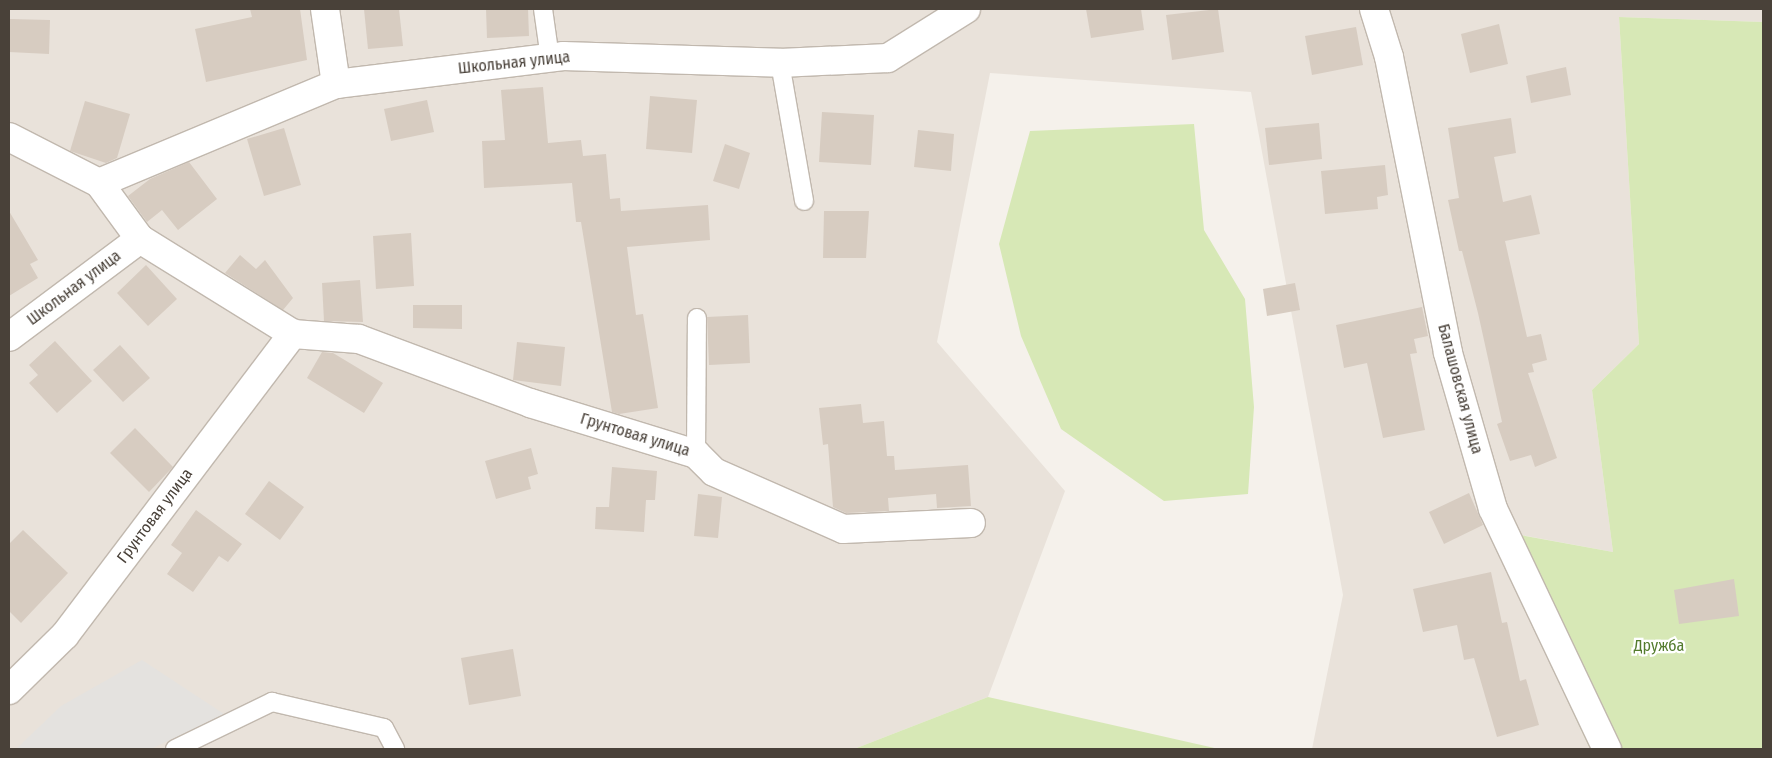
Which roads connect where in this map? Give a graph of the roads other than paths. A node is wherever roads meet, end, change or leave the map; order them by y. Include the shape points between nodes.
1 (325, 9) edge
2 (543, 9) edge
3 (966, 9) edge
4 (1374, 9) edge
5 (550, 58) junction
6 (780, 64) junction
7 (336, 84) junction
8 (9, 137) edge
9 (98, 183) junction
10 (804, 201) dead end
11 (140, 239) junction
12 (697, 318) dead end
13 (293, 334) junction
14 (9, 337) edge
15 (696, 454) junction
16 (971, 523) dead end
17 (9, 690) edge
18 (175, 749) edge
19 (395, 749) edge
20 (1607, 749) edge

1 - 7 street
2 - 5 lane
3 - 6 street, Школьная улица via 888,58
4 - 20 street, Балашовская улица via 1389,57 1448,353 1493,509
5 - 6 street, Школьная улица
5 - 7 street, Школьная улица
6 - 10 lane
7 - 9 street, Школьная улица
8 - 9 street, Грунтовая улица
9 - 11 street, Грунтовая улица
11 - 13 street, Грунтовая улица
11 - 14 street, Школьная улица
12 - 15 lane
13 - 15 street, Грунтовая улица via 359,339 530,403
13 - 17 street, Грунтовая улица via 65,636
15 - 16 street, Грунтовая улица via 714,472 843,529
18 - 19 lane via 272,702 384,728

